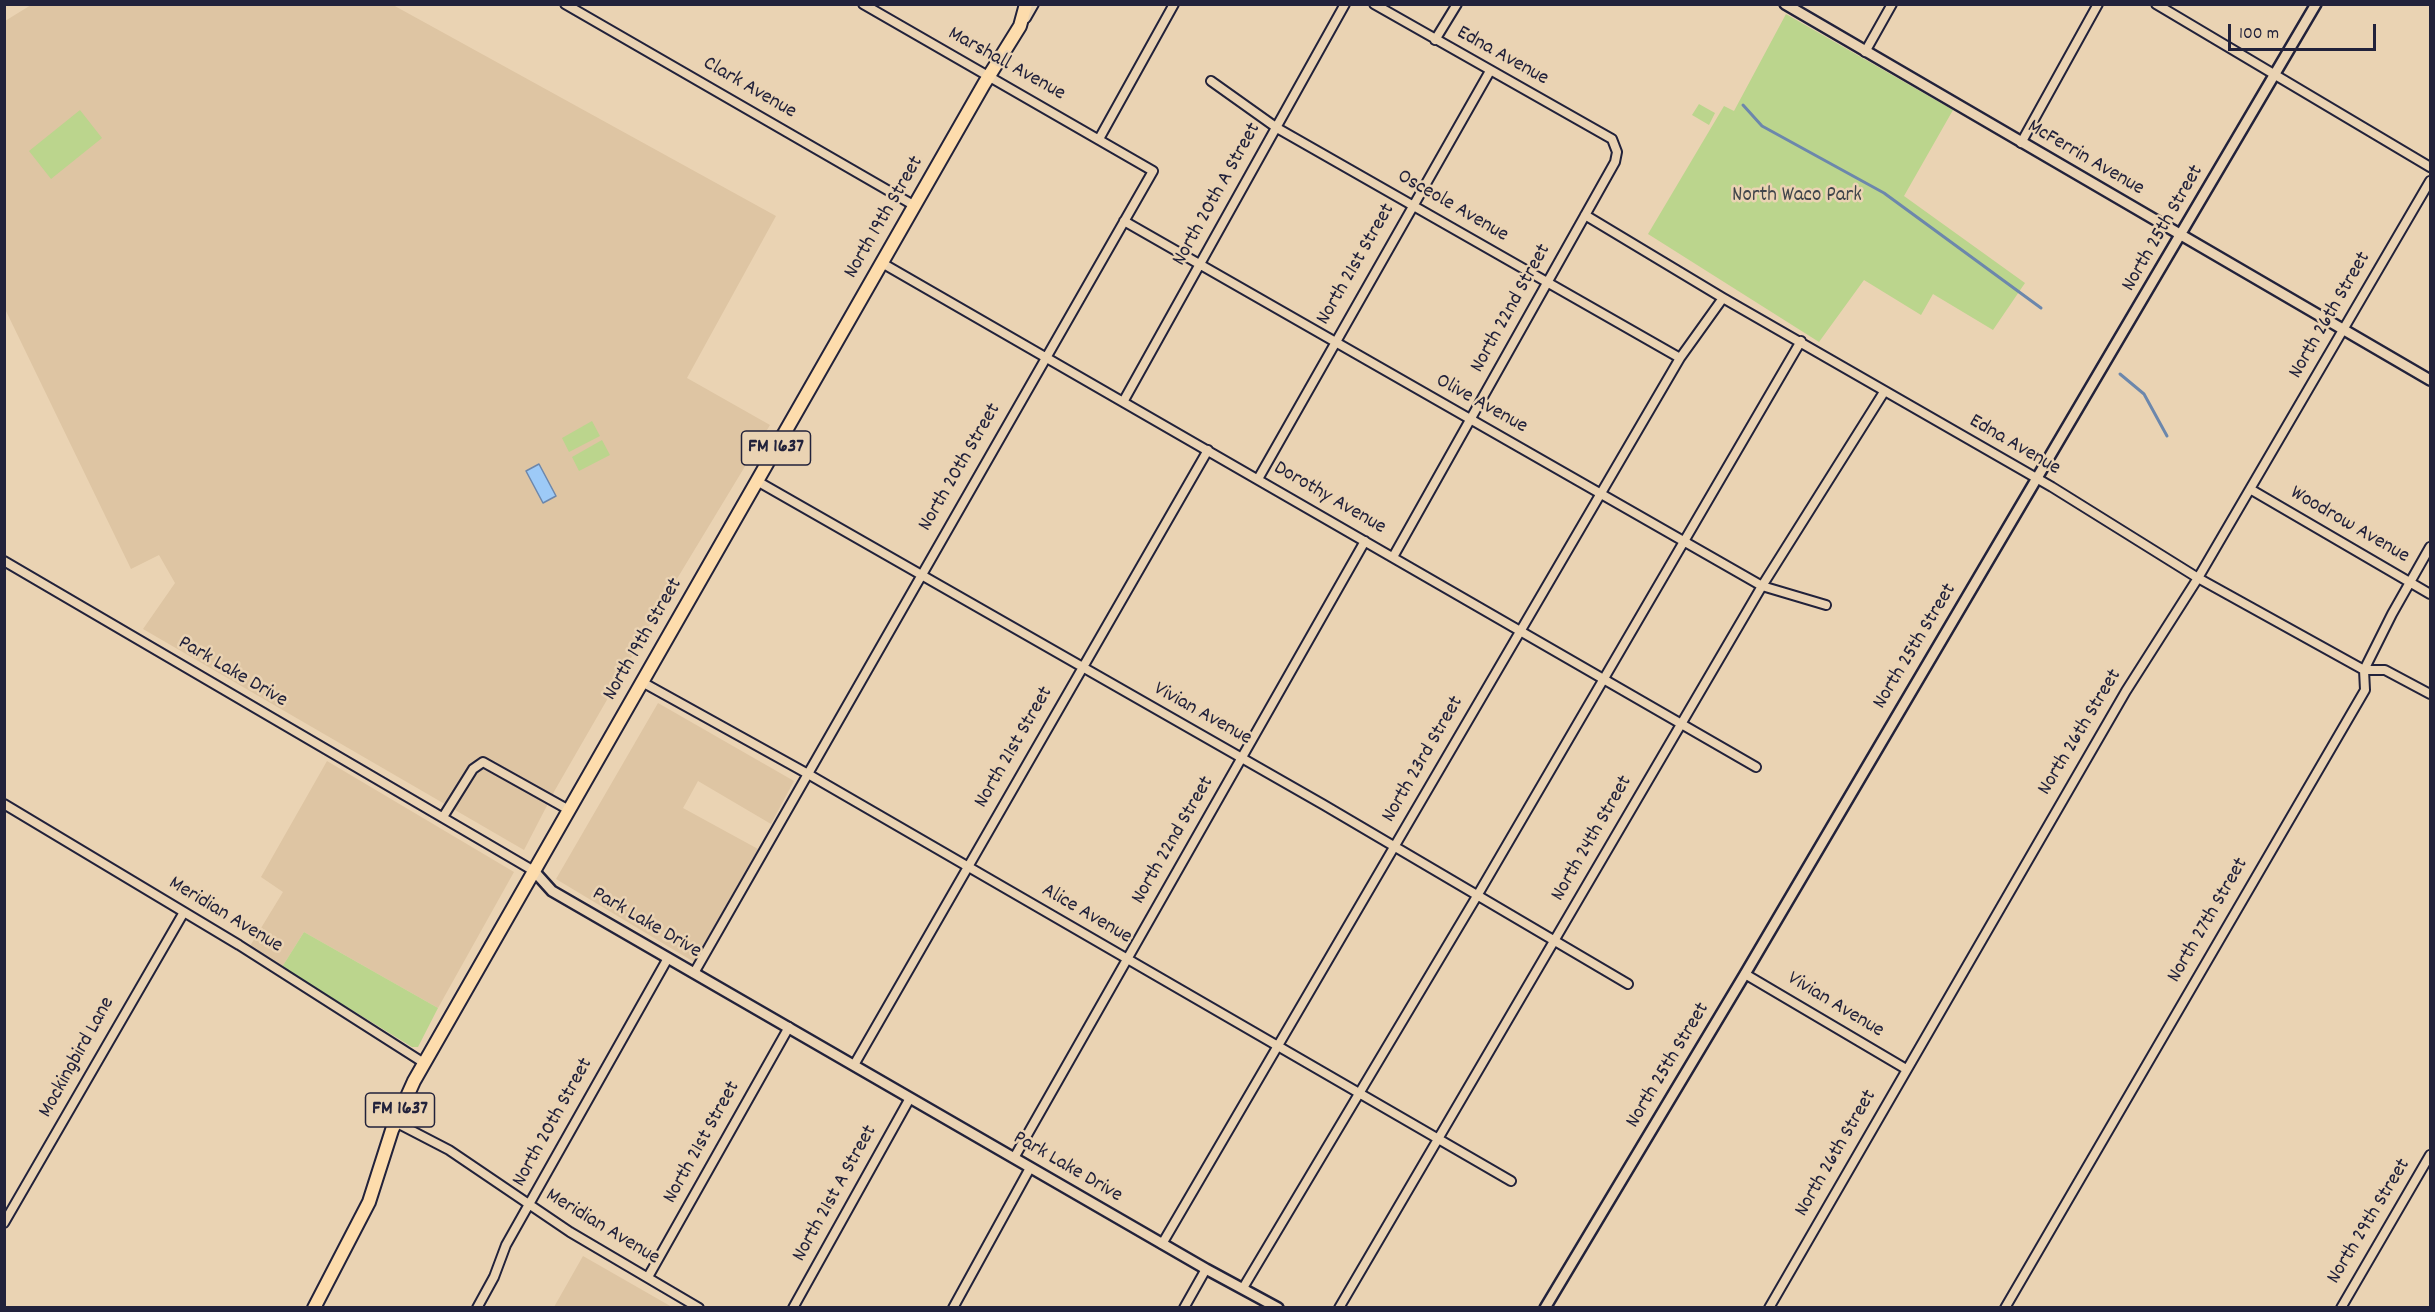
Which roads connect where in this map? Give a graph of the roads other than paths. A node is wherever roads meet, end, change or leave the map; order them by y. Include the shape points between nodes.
1 (565, 4) edge
2 (587, 4) edge
3 (864, 4) edge
4 (1026, 4) edge
5 (1034, 4) edge
6 (1174, 4) edge
7 (1344, 4) edge
8 (1374, 4) edge
9 (1457, 4) edge
10 (1785, 4) edge
11 (1892, 4) edge
12 (2098, 4) edge
13 (2156, 4) edge
14 (2316, 4) edge
15 (582, 14) junction
16 (1020, 26) junction
17 (1435, 40) junction
18 (1865, 52) junction
19 (1490, 71) junction
20 (2275, 74) junction
21 (989, 76) junction
22 (1210, 81) dead end
23 (1276, 128) junction
24 (1099, 139) junction
25 (1612, 139) joint
26 (2021, 143) junction
27 (2430, 167) edge
28 (2430, 181) edge
29 (1412, 205) junction
30 (915, 206) junction
31 (1586, 215) junction
32 (1124, 221) junction
33 (2182, 234) junction
34 (882, 264) junction
35 (1199, 266) junction
36 (1548, 282) junction
37 (1723, 298) junction
38 (2344, 330) junction
39 (1801, 341) junction
40 (1334, 343) junction
41 (1045, 358) junction
42 (1680, 358) junction
43 (2430, 380) edge
44 (1884, 392) junction
45 (1123, 402) junction
46 (1471, 420) junction
47 (1208, 450) junction
48 (1258, 479) junction
49 (2037, 479) junction
50 (757, 481) junction
51 (2250, 489) junction
52 (1601, 494) junction
53 (1365, 541) junction
54 (1684, 541) junction
55 (2430, 547) edge
56 (1393, 557) junction
57 (4, 561) edge
58 (921, 574) junction
59 (2199, 578) junction
60 (2411, 584) junction
61 (1762, 586) junction
62 (2430, 594) edge
63 (1826, 605) dead end
64 (1521, 630) junction
65 (1082, 668) junction
66 (2364, 670) junction
67 (1604, 680) junction
68 (642, 682) junction
69 (2430, 694) edge
70 (1681, 724) junction
71 (1242, 758) junction
72 (1756, 767) dead end
73 (808, 774) junction
74 (4, 804) edge
75 (569, 810) junction
76 (443, 818) junction
77 (1394, 846) junction
78 (967, 867) junction
79 (534, 871) junction
80 (1477, 896) junction
81 (184, 912) junction
82 (1554, 941) junction
83 (668, 958) junction
84 (1127, 959) junction
85 (694, 973) junction
86 (1745, 974) junction
87 (1628, 984) dead end
88 (789, 1027) junction
89 (1277, 1046) junction
90 (424, 1063) junction
91 (854, 1065) junction
92 (1906, 1069) junction
93 (1360, 1094) junction
94 (910, 1098) junction
95 (395, 1122) junction
96 (1438, 1139) junction
97 (2430, 1155) edge
98 (1014, 1158) junction
99 (1030, 1168) junction
100 (1511, 1181) dead end
101 (529, 1205) junction
102 (4, 1223) edge
103 (1162, 1244) junction
104 (1206, 1269) junction
105 (648, 1277) junction
106 (1243, 1288) junction
107 (314, 1308) edge
108 (477, 1308) edge
109 (699, 1308) edge
110 (793, 1308) edge
111 (953, 1308) edge
112 (1184, 1308) edge
113 (1278, 1308) edge
114 (1340, 1308) edge
115 (1545, 1308) edge
116 (1769, 1308) edge
117 (2005, 1308) edge
118 (2341, 1308) edge

1 - 15 street, Clark Avenue
2 - 15 street
3 - 21 street, Marshall Avenue
4 - 16 main road, FM 1637
5 - 16 street, North 19th Street
6 - 24 street
7 - 23 street, North 20th A Street
8 - 17 street, Edna Avenue
9 - 17 street
10 - 18 street, McFerrin Avenue
11 - 18 street
12 - 26 street
13 - 20 street
14 - 20 street, North 25th Street
15 - 30 street, Clark Avenue
16 - 21 main road, North 19th Street / FM 1637
17 - 19 street, Edna Avenue
18 - 26 street, McFerrin Avenue
19 - 25 street, Edna Avenue
19 - 29 street, North 21st Street
20 - 27 street
20 - 33 street, North 25th Street
21 - 24 street, Marshall Avenue
21 - 30 main road, North 19th Street / FM 1637
22 - 23 street, Osceole Avenue
23 - 29 street, Osceole Avenue
23 - 35 street, North 20th A Street
24 - 32 street, North 20th Street via 1152,171
25 - 31 street, North 22nd Street via 1617,152 1615,162
26 - 33 street, McFerrin Avenue
28 - 38 street, North 26th Street
29 - 36 street, Osceole Avenue
29 - 40 street, North 21st Street
30 - 34 main road, North 19th Street / FM 1637
31 - 36 street, North 22nd Street
31 - 37 street, Edna Avenue
32 - 35 street, Olive Avenue
32 - 41 street, North 20th Street
33 - 38 street, McFerrin Avenue
33 - 49 street, North 25th Street
34 - 41 street, Dorothy Avenue
34 - 50 main road, North 19th Street / FM 1637
35 - 40 street, Olive Avenue
35 - 45 street, North 20th A Street
36 - 42 street, Osceole Avenue
36 - 46 street, North 22nd Street
37 - 39 street, Edna Avenue
37 - 42 street, North 23rd Street
38 - 43 street, McFerrin Avenue
38 - 51 street, North 26th Street
39 - 44 street, Edna Avenue
39 - 54 street
40 - 46 street, Olive Avenue
40 - 48 street, North 21st Street
41 - 45 street, Dorothy Avenue
41 - 58 street, North 20th Street
42 - 52 street, North 23rd Street
44 - 49 street, Edna Avenue
44 - 61 street, North 24th Street
45 - 47 street, Dorothy Avenue
46 - 52 street, Olive Avenue
46 - 56 street, North 22nd Street
47 - 48 street, Dorothy Avenue
47 - 65 street, North 21st Street
48 - 53 street, Dorothy Avenue
49 - 59 street, Edna Avenue
49 - 86 street, North 25th Street
50 - 58 street, Vivian Avenue
50 - 68 main road, North 19th Street / FM 1637
51 - 59 street, North 26th Street
51 - 60 street, Woodrow Avenue
52 - 54 street, Olive Avenue
52 - 64 street, North 23rd Street
53 - 56 street, Dorothy Avenue
53 - 71 street, North 22nd Street
54 - 61 street, Olive Avenue
54 - 67 street
55 - 60 street, North 27th Street
56 - 64 street, Dorothy Avenue
57 - 76 street, Park Lake Drive
58 - 65 street, Vivian Avenue
58 - 73 street, North 20th Street
59 - 66 street, Edna Avenue
59 - 92 street, North 26th Street via 2126,691
60 - 62 street, Woodrow Avenue
60 - 66 street, North 27th Street
61 - 63 street, Olive Avenue
61 - 70 street, North 24th Street
64 - 67 street, Dorothy Avenue
64 - 77 street, North 23rd Street
65 - 71 street, Vivian Avenue
65 - 78 street, North 21st Street
66 - 69 street, Edna Avenue via 2385,670
66 - 117 street, North 27th Street via 2365,690
67 - 70 street, Dorothy Avenue
67 - 80 street
68 - 73 street, Alice Avenue
68 - 75 main road, North 19th Street / FM 1637
70 - 72 street, Dorothy Avenue
70 - 82 street, North 24th Street
71 - 77 street, Vivian Avenue
71 - 84 street, North 22nd Street
73 - 78 street, Alice Avenue
73 - 85 street, North 20th Street
74 - 81 street, Meridian Avenue
75 - 76 street via 483,762 472,769
75 - 79 main road, North 19th Street / FM 1637
76 - 79 street, Park Lake Drive
77 - 80 street, Vivian Avenue
77 - 89 street, North 23rd Street
78 - 84 street, Alice Avenue
78 - 91 street, North 21st Street
79 - 83 street, Park Lake Drive via 552,891
79 - 90 main road, North 19th Street / FM 1637
80 - 82 street, Vivian Avenue
80 - 93 street
81 - 90 street, Meridian Avenue
81 - 102 street, Mockingbird Lane
82 - 87 street, Vivian Avenue
82 - 96 street, North 24th Street
83 - 85 street, Park Lake Drive
83 - 101 street, North 20th Street
84 - 89 street, Alice Avenue
84 - 98 street, North 22nd Street
85 - 88 street, Park Lake Drive
86 - 92 street, Vivian Avenue
86 - 115 street, North 25th Street
88 - 91 street, Park Lake Drive
88 - 105 street, North 21st Street
89 - 93 street, Alice Avenue
89 - 103 street, North 23rd Street
90 - 95 main road, North 19th Street / FM 1637
91 - 94 street, Park Lake Drive
92 - 116 street, North 26th Street
93 - 96 street, Alice Avenue
93 - 106 street
94 - 98 street, Park Lake Drive
94 - 110 street, North 21st A Street
95 - 101 street, Meridian Avenue via 466,1161
95 - 107 main road, North 19th Street / FM 1637 via 371,1197
96 - 100 street, Alice Avenue
96 - 114 street, North 24th Street
97 - 118 street, North 29th Street
98 - 99 street, Park Lake Drive
99 - 103 street, Park Lake Drive
99 - 111 street
101 - 105 street, Meridian Avenue
101 - 108 street, North 20th Street
103 - 104 street, Park Lake Drive
104 - 106 street, Park Lake Drive
104 - 112 street
105 - 109 street, Meridian Avenue
106 - 113 street, Park Lake Drive

